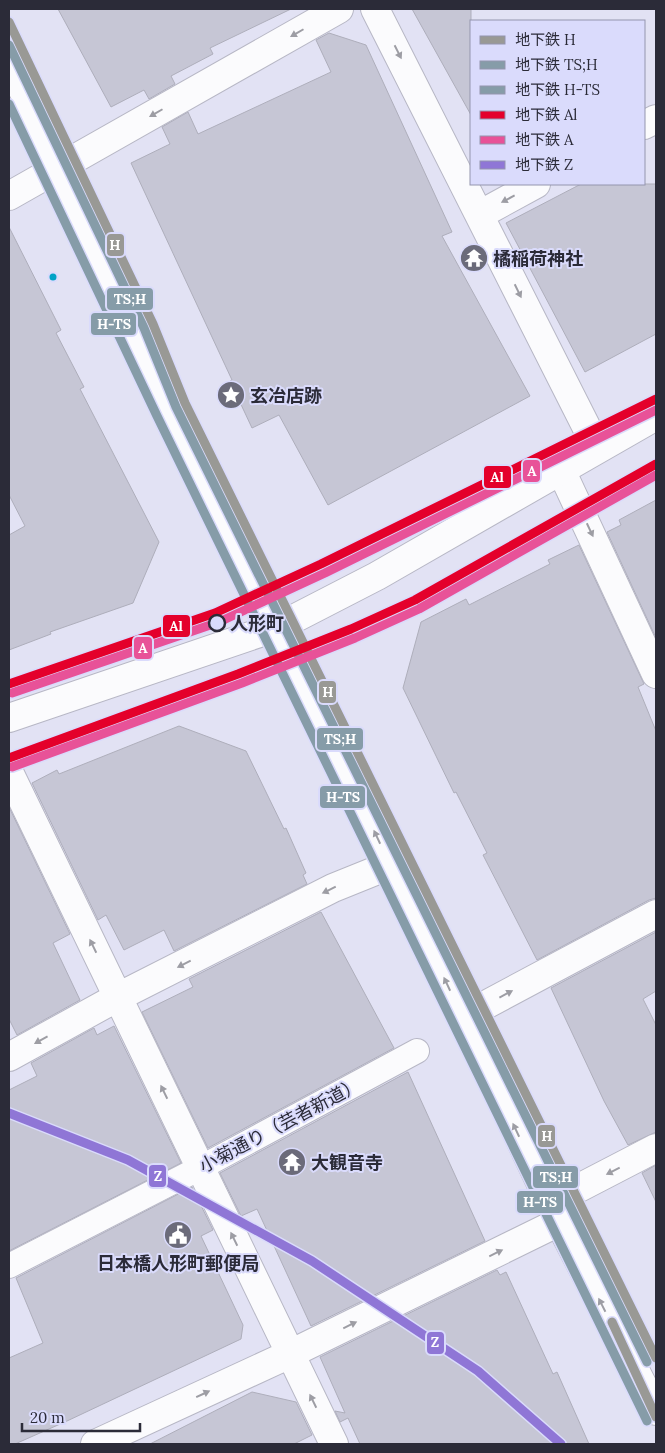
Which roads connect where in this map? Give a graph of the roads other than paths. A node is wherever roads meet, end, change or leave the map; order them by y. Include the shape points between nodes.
1 (339, 9) edge
2 (376, 9) edge
3 (9, 60) edge
4 (58, 167) junction
5 (534, 185) edge
6 (9, 196) edge
7 (481, 214) junction
8 (656, 416) edge
9 (597, 448) junction
10 (561, 470) junction
11 (280, 626) junction
12 (656, 674) edge
13 (9, 718) edge
14 (9, 772) edge
15 (390, 865) junction
16 (656, 914) edge
17 (118, 997) junction
18 (463, 1018) junction
19 (417, 1051) dead end
20 (9, 1057) edge
21 (656, 1148) edge
22 (200, 1168) junction
23 (555, 1212) junction
24 (9, 1266) edge
25 (290, 1354) junction
26 (656, 1411) edge
27 (95, 1444) edge
28 (334, 1444) edge

1 -> 4 street
2 -> 7 street
3 - 4 street
4 - 6 street
4 - 11 street
5 -> 7 street
7 -> 9 street
8 - 9 street
9 - 10 street
10 - 11 street via 377,576
10 -> 12 street
11 - 13 street
15 -> 11 street
17 -> 14 street
15 -> 17 street via 333,888
18 -> 15 street
18 -> 16 street
17 -> 20 street
22 -> 17 street
23 -> 18 street
19 - 22 street, 小菊通り（芸者新道）
21 -> 23 street
22 - 24 street, 小菊通り（芸者新道）
25 -> 22 street
25 -> 23 street
26 -> 23 street
27 -> 25 street
28 -> 25 street

